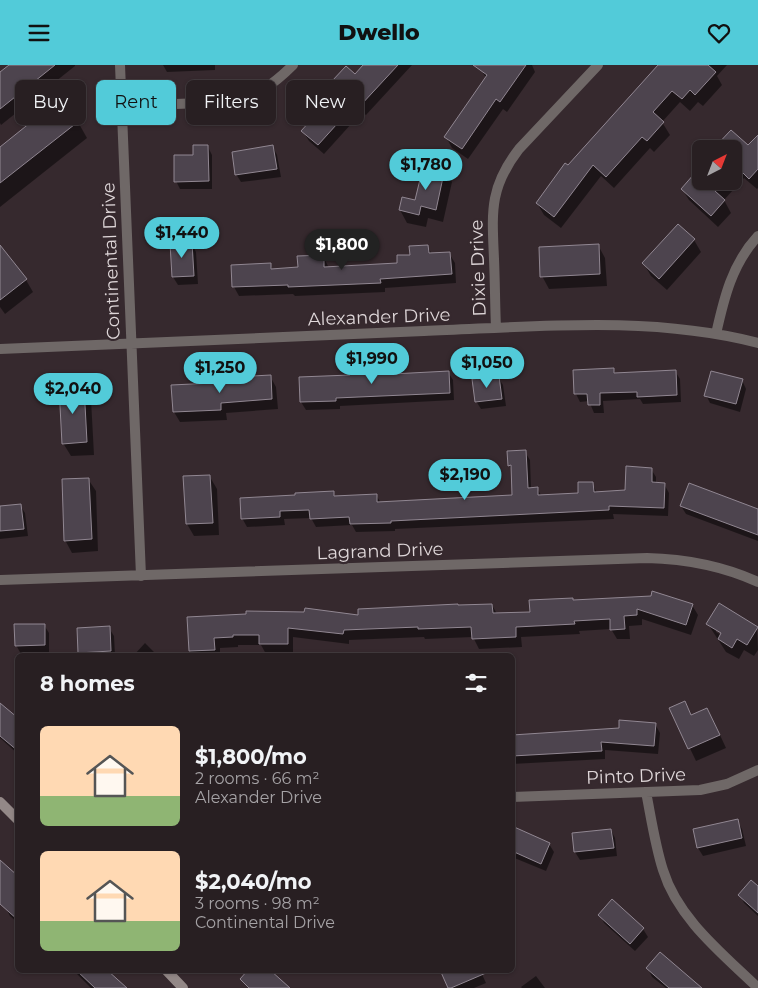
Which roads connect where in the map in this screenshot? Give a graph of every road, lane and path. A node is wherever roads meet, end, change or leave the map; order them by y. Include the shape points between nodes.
1 (120, 65) edge
2 (293, 65) edge
3 (595, 66) edge
4 (121, 80) edge
5 (176, 104) edge
6 (123, 125) edge
7 (758, 236) edge
8 (496, 328) junction
9 (716, 334) junction
10 (130, 343) junction
11 (758, 343) edge
12 (0, 349) edge
13 (141, 576) junction
14 (0, 580) edge
15 (758, 582) edge
16 (758, 770) edge
17 (646, 792) junction
18 (515, 797) edge
19 (0, 802) edge
20 (15, 817) edge
21 (169, 973) edge
22 (183, 988) edge
23 (758, 988) edge

1 - 4 street, Continental Drive
2 - 5 street via 272,85 242,99
3 - 8 street, Dixie Drive via 519,149 500,180 492,213
6 - 10 street, Continental Drive
7 - 9 street via 731,277
8 - 9 street, Alexander Drive via 641,325
8 - 10 street, Alexander Drive
9 - 11 street, Alexander Drive
10 - 12 street, Alexander Drive
10 - 13 street, Continental Drive
13 - 14 street, Lagrand Drive
13 - 15 street, Lagrand Drive via 647,558 710,565
16 - 17 street, Pinto Drive via 740,779 700,790
17 - 18 street, Pinto Drive
17 - 23 street via 663,870 680,905 704,936
19 - 20 street
21 - 22 street

